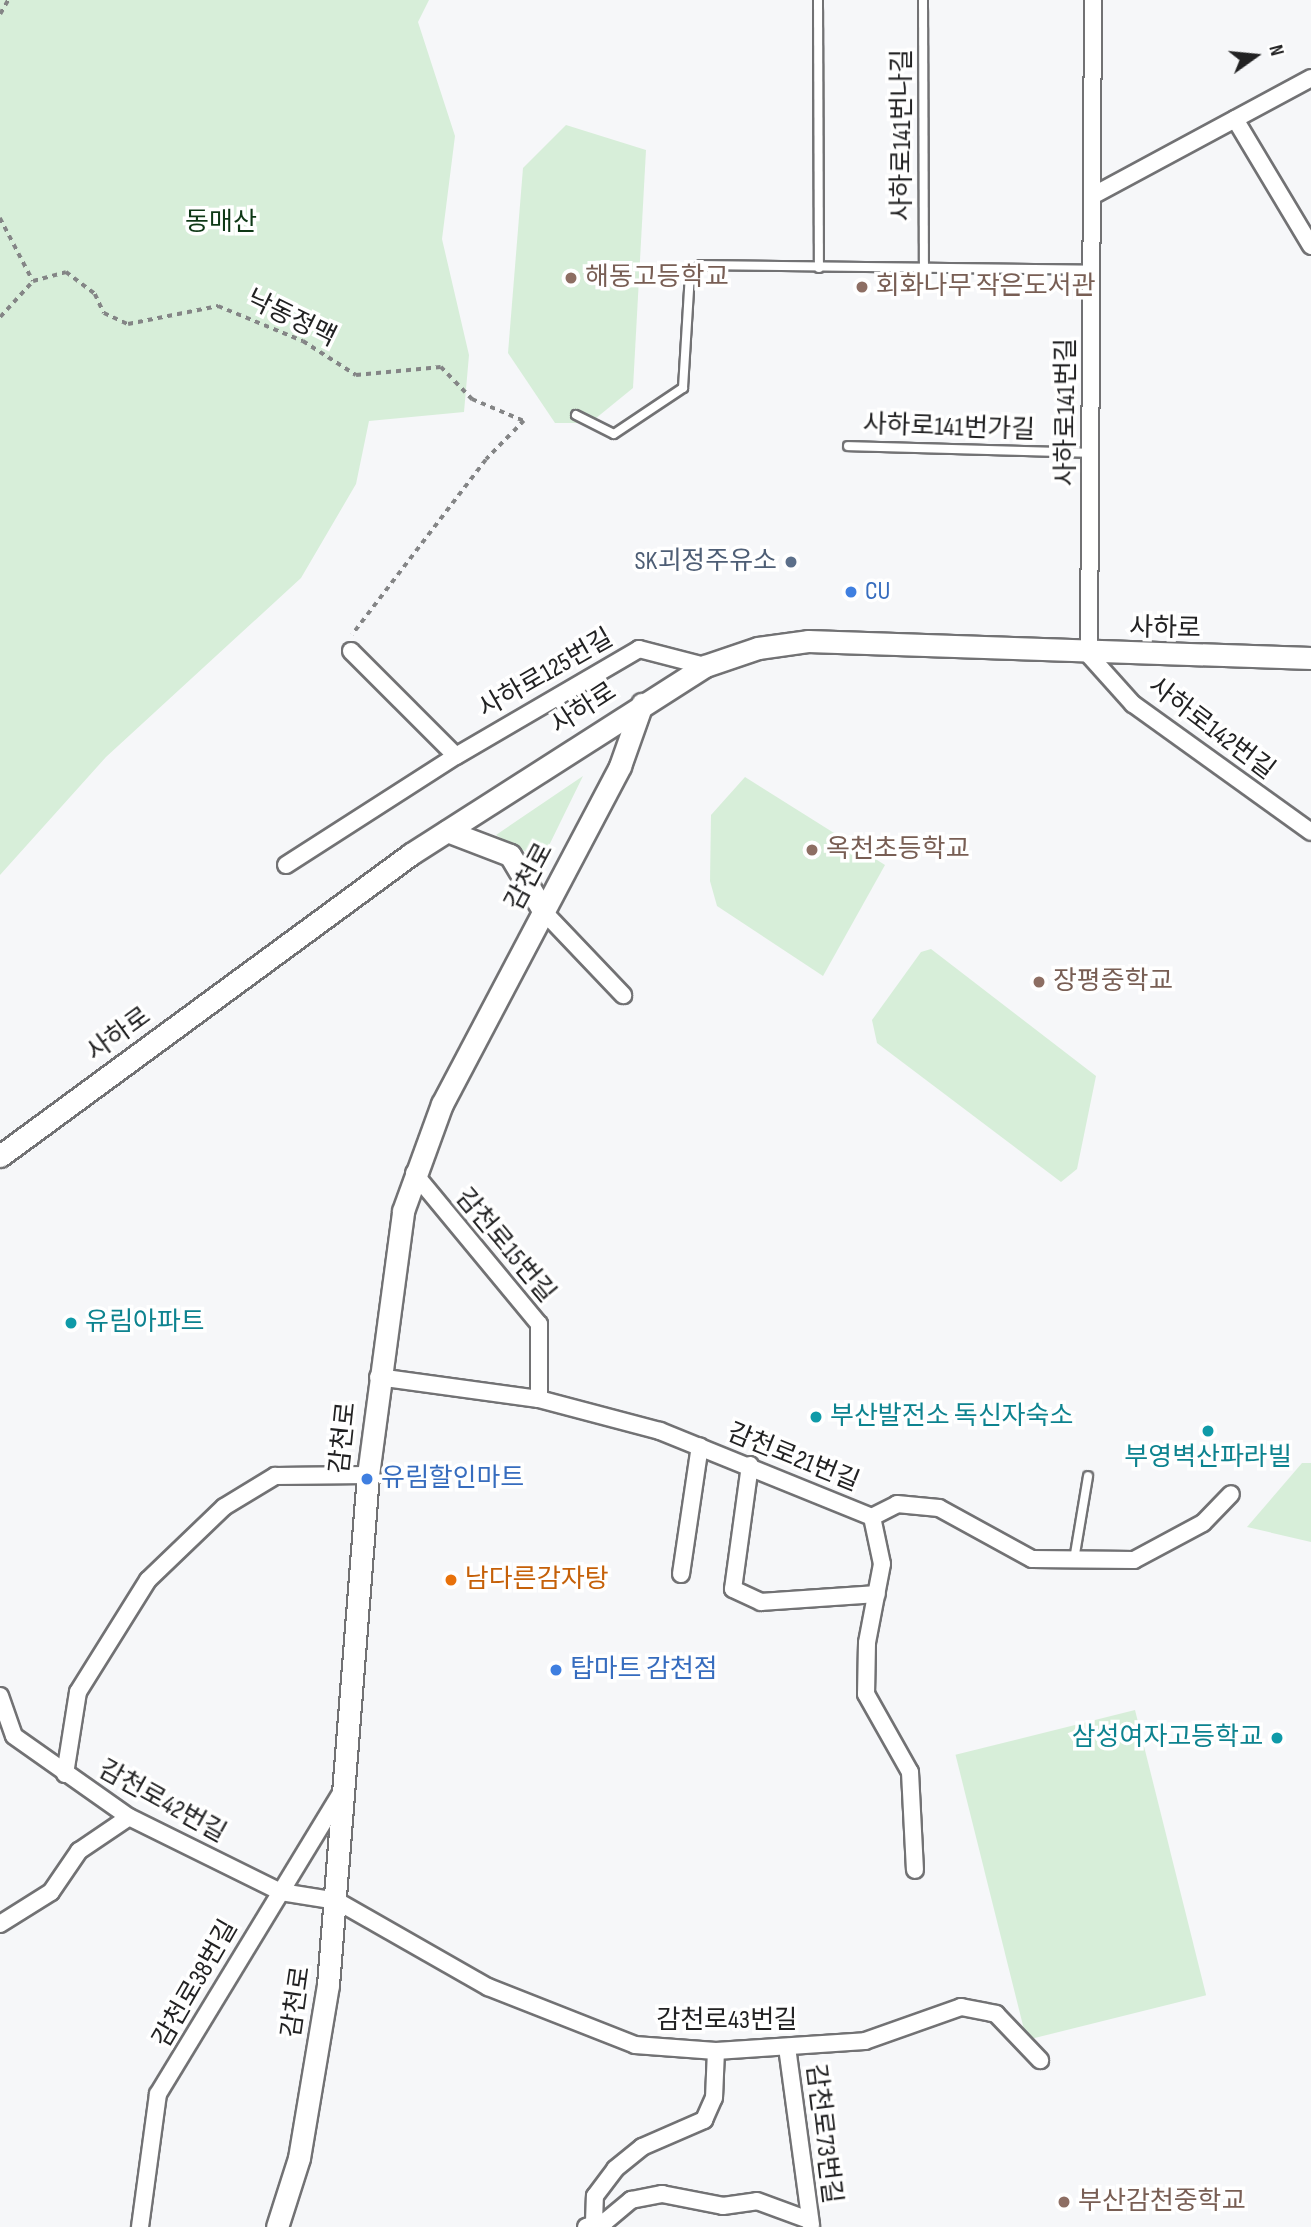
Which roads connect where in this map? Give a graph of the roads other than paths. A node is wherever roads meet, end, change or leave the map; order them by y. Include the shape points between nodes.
1 (818, 0) edge
2 (923, 0) edge
3 (1093, 0) edge
4 (1311, 78) edge
5 (1235, 119) junction
6 (1094, 195) junction
7 (1311, 246) edge
8 (819, 268) junction
9 (924, 269) junction
10 (1093, 270) junction
11 (576, 415) dead end
12 (848, 446) dead end
13 (1092, 453) junction
14 (351, 651) road end
15 (1089, 655) junction
16 (1311, 658) edge
17 (705, 666) junction
18 (642, 704) junction
19 (456, 756) junction
20 (447, 831) junction
21 (1311, 832) edge
22 (286, 866) dead end
23 (544, 912) junction
24 (624, 995) dead end
25 (0, 1156) edge
26 (414, 1174) junction
27 (378, 1377) junction
28 (539, 1399) junction
29 (700, 1446) junction
30 (750, 1465) junction
31 (368, 1475) junction
32 (1088, 1476) dead end
33 (1231, 1494) dead end
34 (872, 1517) junction
35 (1074, 1560) junction
36 (681, 1574) dead end
37 (877, 1594) junction
38 (0, 1696) edge
39 (65, 1774) junction
40 (346, 1785) junction
41 (129, 1817) junction
42 (915, 1870) dead end
43 (281, 1892) junction
44 (337, 1901) junction
45 (0, 1924) edge
46 (788, 2047) junction
47 (716, 2051) junction
48 (1040, 2060) dead end
49 (810, 2223) edge
50 (590, 2224) edge
51 (140, 2227) edge
52 (277, 2227) edge

1 - 8 lane
2 - 9 lane, 사하로141번나길
3 - 6 street, 사하로141번길
4 - 5 street
5 - 6 street
5 - 7 street
6 - 10 street, 사하로141번길
8 - 9 lane
8 - 11 lane via 701,265 690,274 683,388 614,434
9 - 10 lane
10 - 13 street, 사하로141번길
12 - 13 lane, 사하로141번가길
13 - 15 street, 사하로141번길
14 - 19 street
15 - 16 main road, 사하로
15 - 17 main road, 사하로 via 808,641 758,648
15 - 21 street, 사하로142번길 via 1133,704
17 - 18 main road, 사하로
17 - 19 street, 사하로125번길 via 639,649
18 - 20 main road, 사하로
18 - 23 main road, 감천로 via 620,766
19 - 22 street, 사하로125번길
20 - 23 main road via 510,855
20 - 25 main road, 사하로
23 - 24 street
23 - 26 main road, 감천로 via 485,1014
26 - 27 main road, 감천로 via 395,1246
26 - 28 street, 감천로15번길 via 539,1324
27 - 28 street, 감천로21번길
27 - 31 main road, 감천로
28 - 29 street, 감천로21번길
29 - 30 street, 감천로21번길
29 - 36 street
30 - 34 street, 감천로21번길
30 - 37 street via 733,1590 761,1602
31 - 39 street via 275,1476 224,1507 148,1580 78,1692
31 - 40 main road, 감천로
32 - 35 lane
33 - 35 street via 1194,1528 1134,1560
34 - 35 street via 897,1504 939,1508 1032,1559
34 - 37 street, 감천로21번길 via 882,1564
37 - 42 street, 감천로21번길 via 866,1694 910,1772
38 - 39 street, 감천로42번길 via 14,1736
39 - 41 street, 감천로42번길
40 - 43 street, 감천로38번길
40 - 44 main road, 감천로
41 - 43 street, 감천로42번길
41 - 45 street via 79,1852 51,1892
43 - 44 street, 감천로42번길
43 - 51 street, 감천로38번길 via 158,2095
44 - 47 street, 감천로43번길 via 488,1987 598,2031 635,2045
44 - 52 main road, 감천로 via 314,2079
46 - 47 street, 감천로43번길
46 - 48 street, 감천로43번길 via 895,2034 961,2007 996,2014
46 - 49 street, 감천로73번길
47 - 50 street via 714,2098 704,2120 642,2147 615,2169 595,2196
49 - 50 street via 757,2200 723,2206 662,2194 631,2200 606,2221

